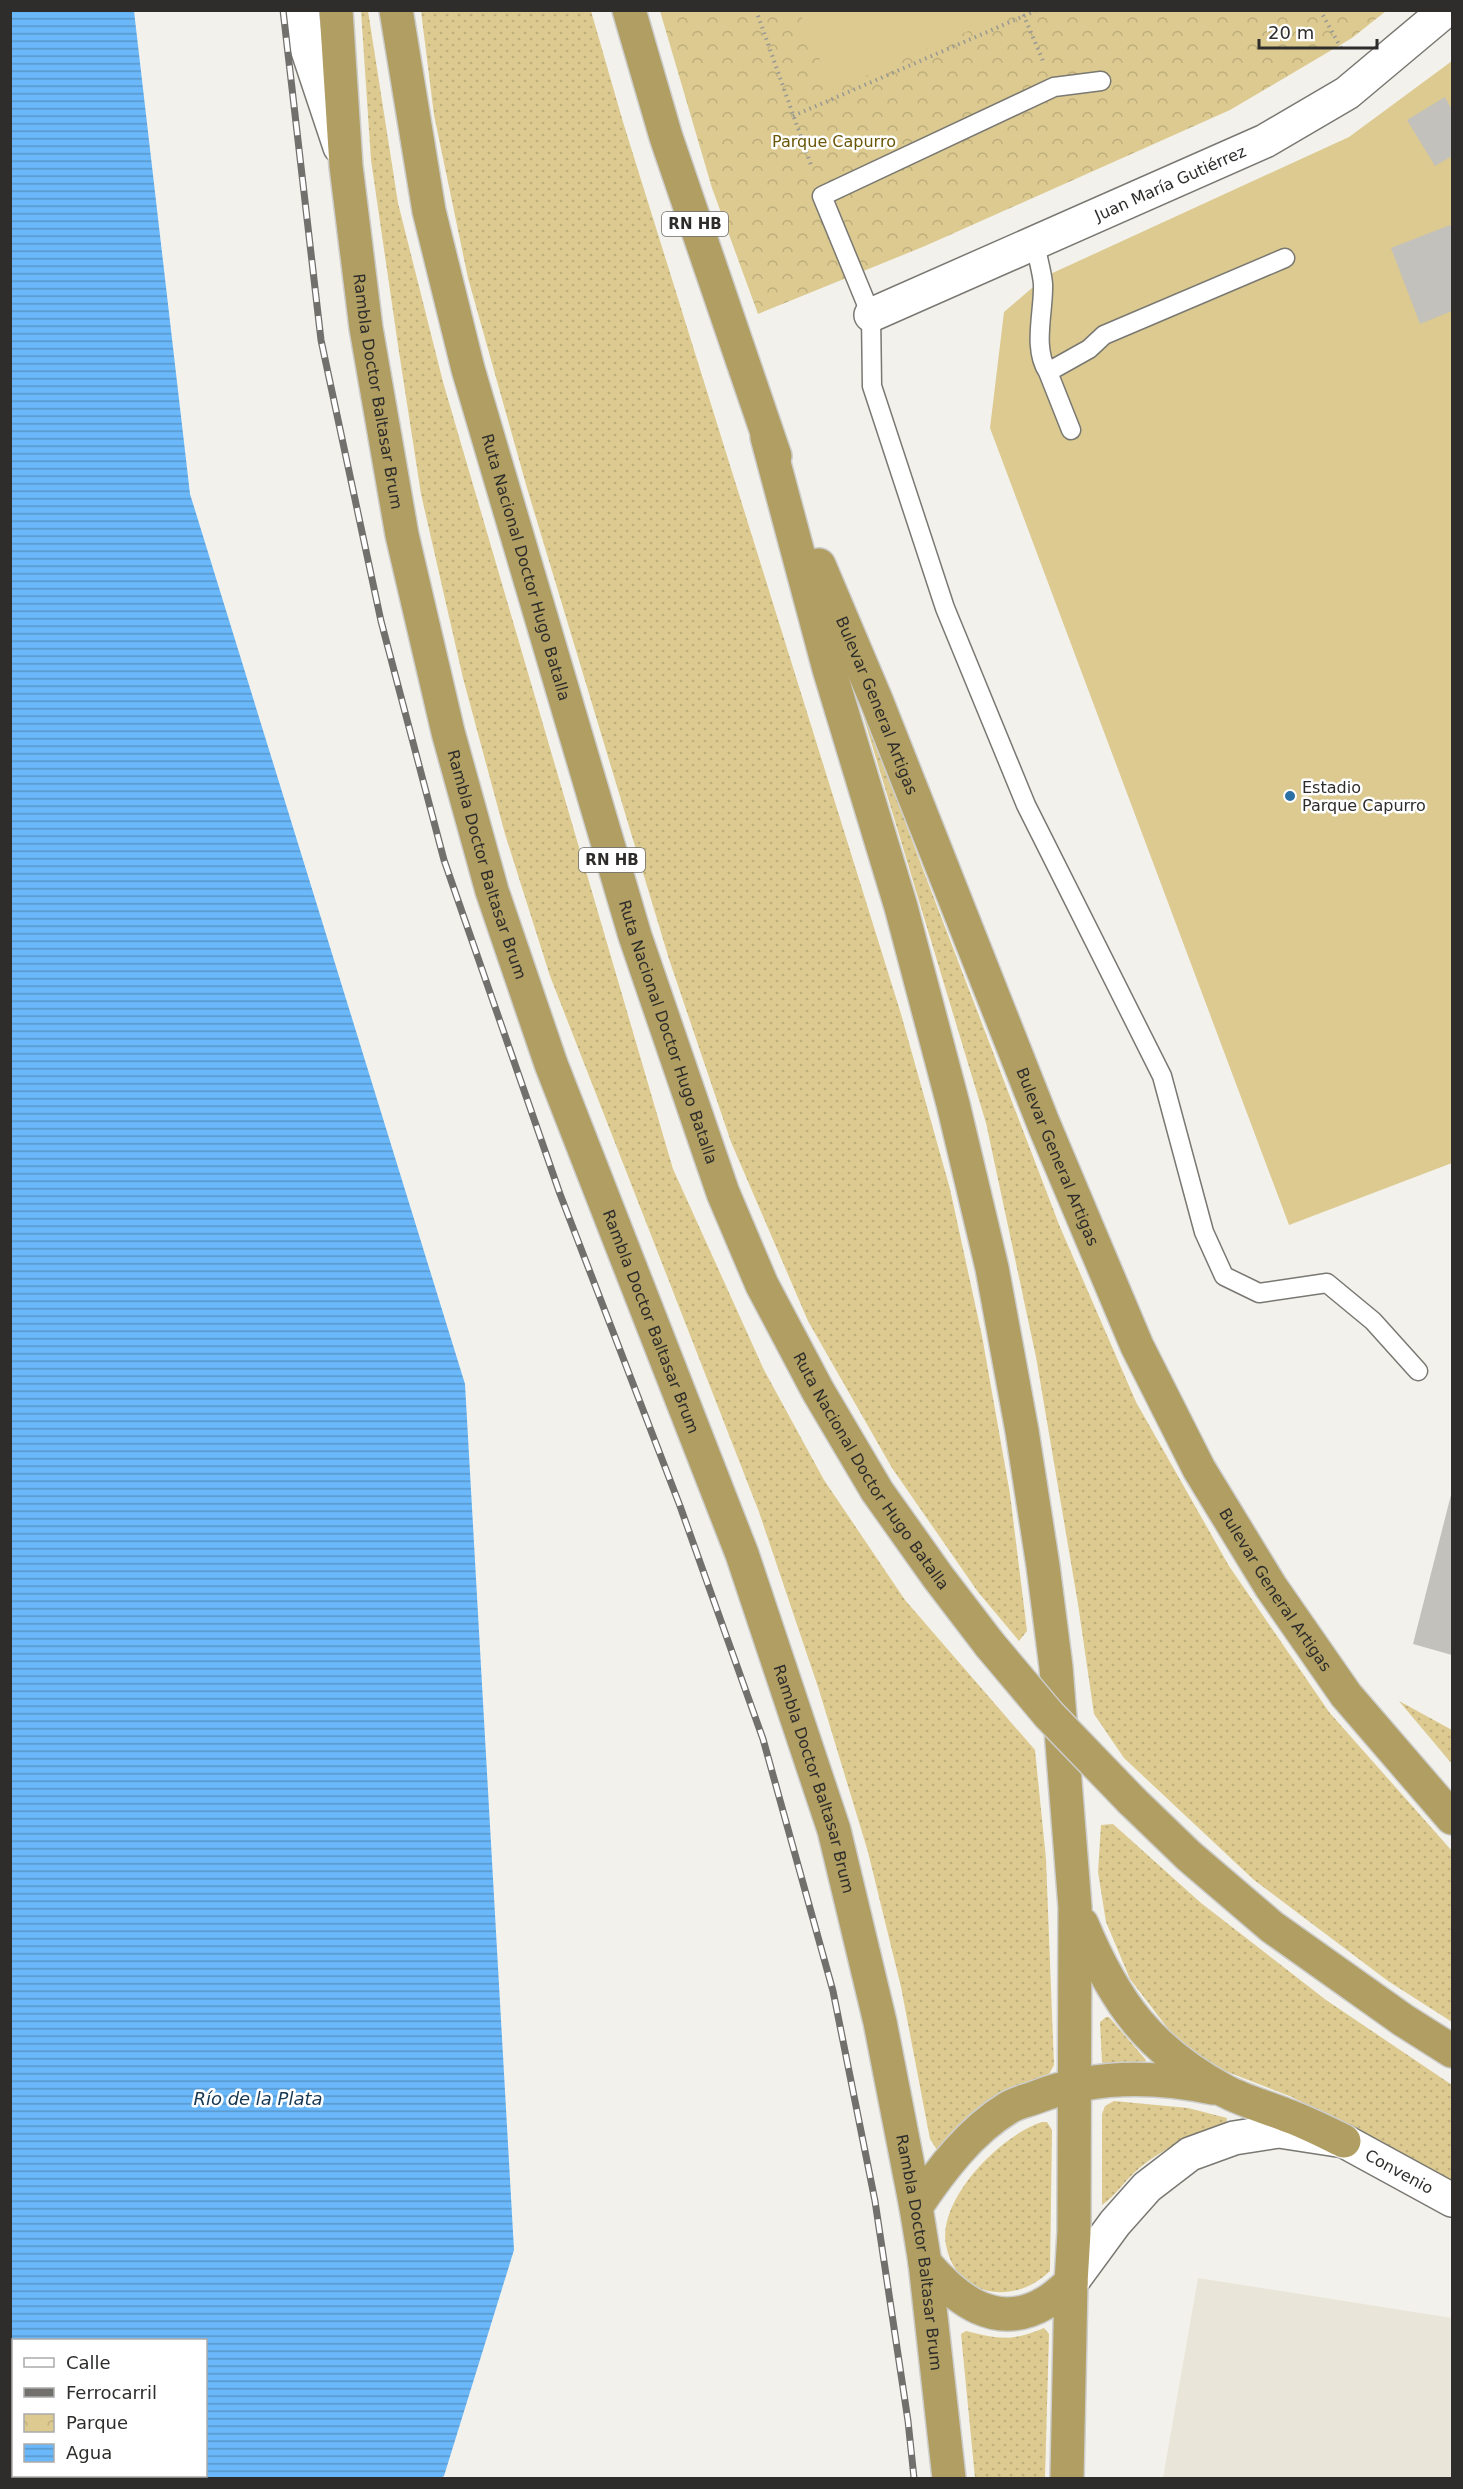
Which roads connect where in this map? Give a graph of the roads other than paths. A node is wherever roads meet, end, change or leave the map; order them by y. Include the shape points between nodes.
1 (302, 10) edge
2 (336, 10) edge
3 (396, 10) edge
4 (629, 10) edge
5 (1446, 10) edge
6 (1101, 81) dead end
7 (346, 166) junction
8 (1035, 243) junction
9 (1285, 258) dead end
10 (871, 315) junction
11 (1048, 372) junction
12 (1071, 430) dead end
13 (767, 437) junction
14 (1418, 1371) dead end
15 (1452, 1818) edge
16 (1075, 1907) junction
17 (1452, 2051) edge
18 (1076, 2083) junction
19 (1226, 2091) junction
20 (1344, 2141) junction
21 (1452, 2200) edge
22 (916, 2207) junction
23 (925, 2263) junction
24 (1071, 2283) junction
25 (949, 2478) edge
26 (1067, 2478) edge

1 - 7 street, Rambla Doctor Baltasar Brum via 306,45
2 - 7 highway, Rambla Doctor Baltasar Brum
3 - 17 highway, Ruta Nacional Doctor Hugo Batalla / RN HB, bridge via 429,211 468,369 632,926 719,1183 762,1285 877,1491 990,1645 1049,1715 1189,1856 1272,1927
4 - 13 highway, RN HB via 666,137
5 - 8 street, Juan María Gutiérrez via 1347,93 1265,141
6 - 10 lane via 1054,87 822,196
7 - 22 highway, Rambla Doctor Baltasar Brum via 366,328 402,535 448,732 492,891 551,1064 742,1554 810,1755 834,1830 864,1954
8 - 10 street, Juan María Gutiérrez
8 - 11 lane via 1043,281 1040,349
9 - 11 lane via 1104,335 1089,349
10 - 14 lane via 872,386 945,608 1026,805 1162,1076 1204,1232 1224,1276 1259,1293 1327,1283 1373,1321
11 - 12 lane
13 - 15 highway, Bulevar General Artigas via 877,702 1035,1104 1137,1346 1199,1469 1271,1587 1347,1695
13 - 16 highway via 829,669 901,907 992,1268 1043,1566 1056,1668
16 - 18 highway
16 - 19 highway via 1099,1965 1137,2024 1156,2044
18 - 19 highway via 1160,2080
18 - 22 highway via 1009,2107 939,2173
18 - 24 highway
19 - 20 highway
20 - 21 street, Convenio
20 - 24 street, Convenio via 1280,2131 1234,2138 1190,2154 1147,2187 1114,2223
22 - 23 highway, Rambla Doctor Baltasar Brum
23 - 24 highway via 963,2300 988,2313 1018,2314 1044,2304
23 - 25 highway, Rambla Doctor Baltasar Brum
24 - 26 highway

